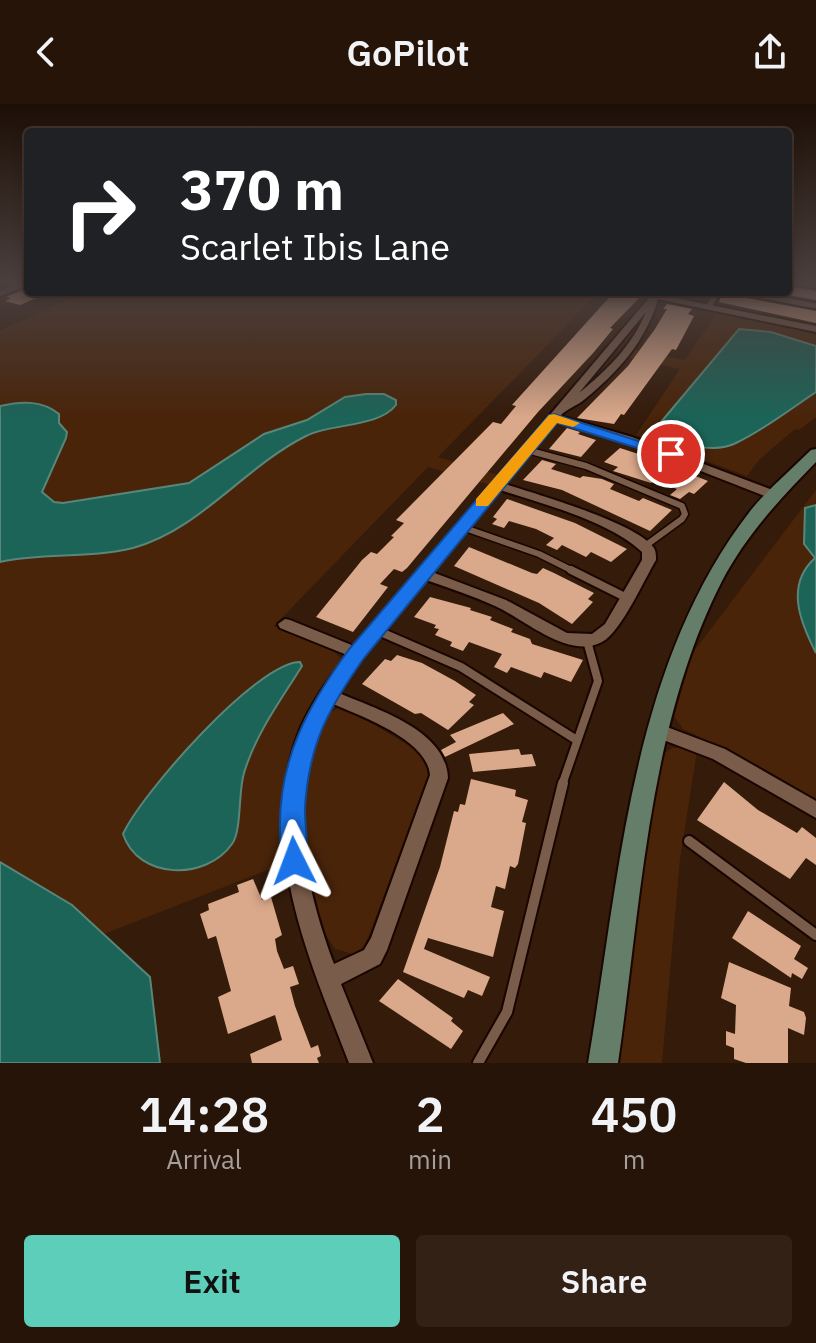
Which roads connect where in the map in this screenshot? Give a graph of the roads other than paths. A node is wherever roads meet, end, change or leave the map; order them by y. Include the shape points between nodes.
1 (627, 328) edge
2 (643, 328) edge
3 (554, 418) junction
4 (527, 450) junction
5 (816, 453) edge
6 (497, 485) junction
7 (774, 495) junction
8 (462, 527) junction
9 (645, 546) junction
10 (424, 574) junction
11 (625, 597) junction
12 (285, 624) dead end
13 (376, 630) junction
14 (587, 641) junction
15 (357, 653) junction
16 (327, 694) junction
17 (659, 731) junction
18 (575, 739) junction
19 (816, 810) edge
20 (689, 841) dead end
21 (816, 935) edge
22 (329, 978) junction
23 (361, 1063) edge
24 (478, 1063) edge
25 (603, 1063) edge

1 - 3 street
2 - 3 street via 593,388
3 - 4 street
3 - 7 street via 628,439
4 - 6 street
4 - 9 lane via 586,466 682,506 682,519
5 - 7 main road
6 - 8 street
6 - 9 street via 573,510
7 - 17 main road via 725,561 700,610
8 - 10 street
8 - 11 lane via 539,554
9 - 11 street via 650,556
10 - 13 street
10 - 14 street via 501,603 564,638
11 - 14 street via 610,627
12 - 15 street
13 - 15 street
13 - 18 lane via 461,667
14 - 18 lane via 598,681
15 - 16 street
16 - 22 street via 296,772 292,821 294,861 306,912
16 - 22 street via 420,742 432,752 439,778 380,943 372,957
17 - 19 street via 719,754
17 - 25 main road via 640,810
18 - 24 lane via 507,1012
20 - 21 lane
22 - 23 street

